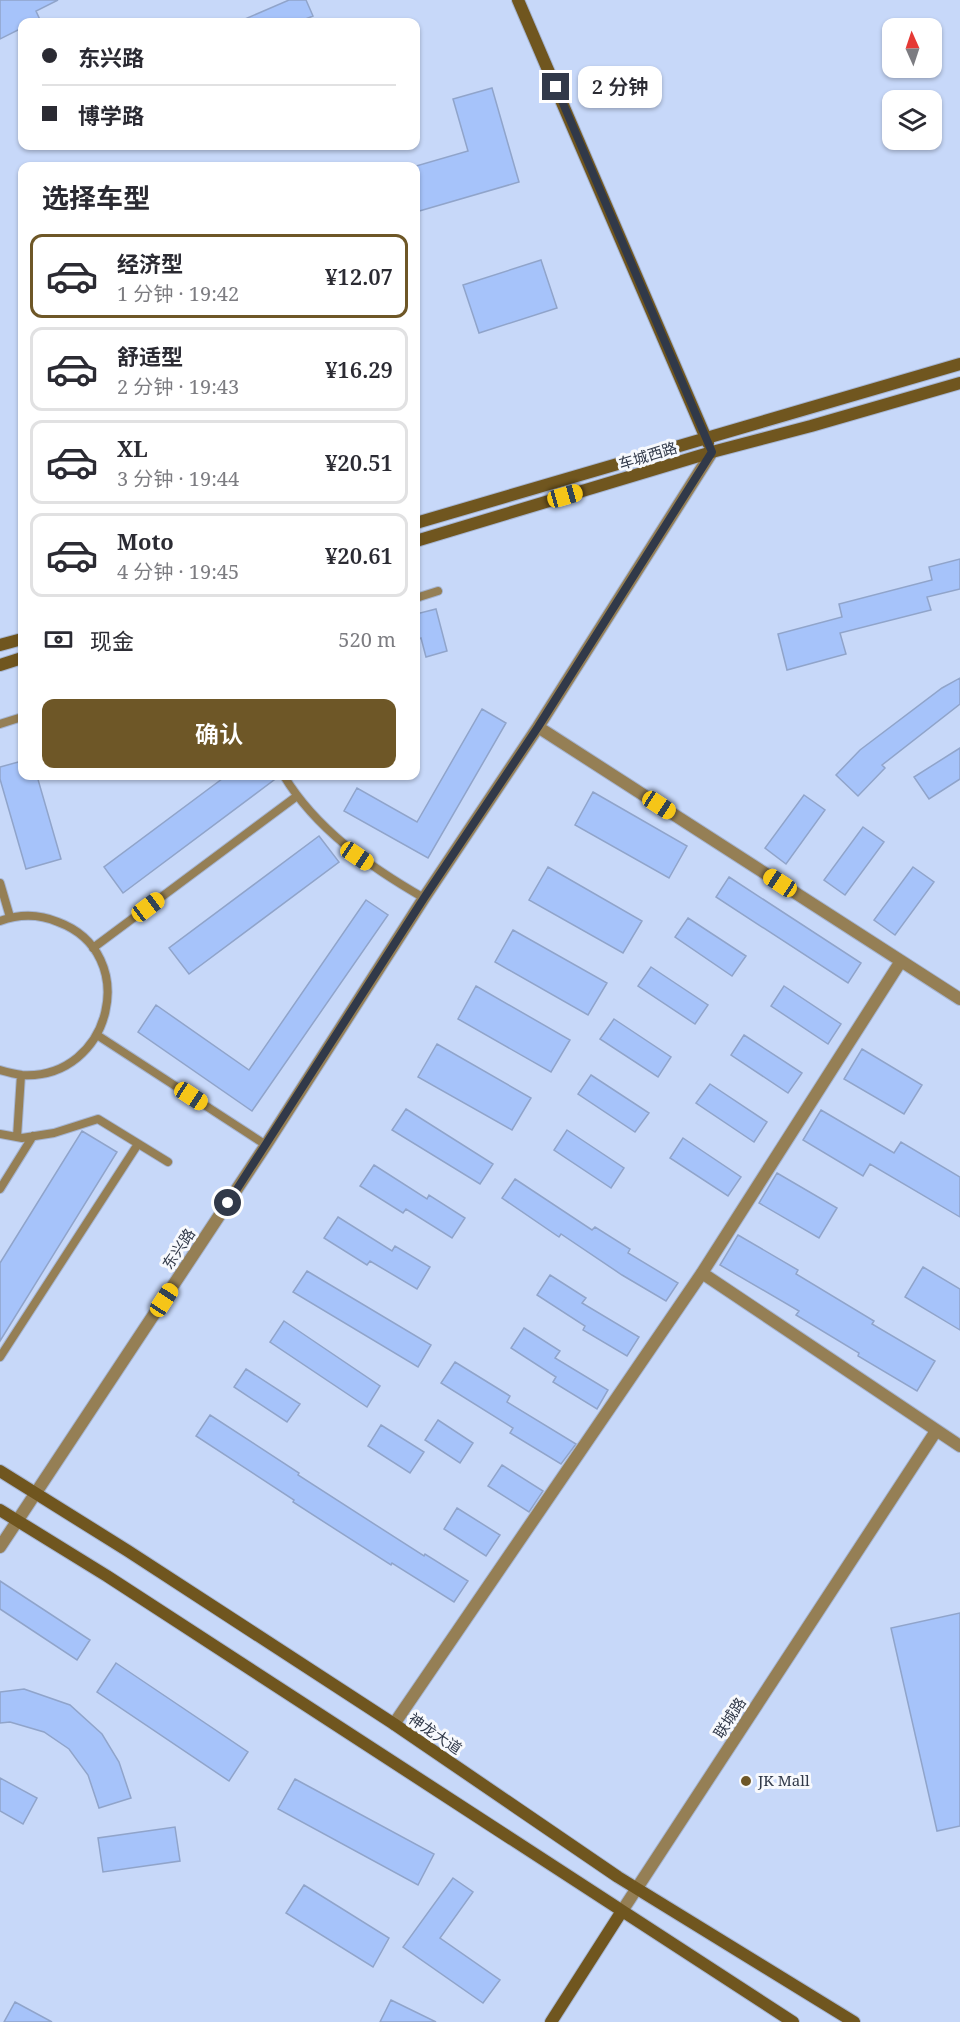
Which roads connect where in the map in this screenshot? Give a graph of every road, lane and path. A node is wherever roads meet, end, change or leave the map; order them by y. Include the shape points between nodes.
1 (518, 0) edge
2 (960, 364) edge
3 (960, 383) edge
4 (706, 437) junction
5 (712, 452) junction
6 (420, 522) edge
7 (420, 540) edge
8 (438, 591) dead end
9 (420, 597) edge
10 (18, 640) edge
11 (0, 645) edge
12 (18, 659) edge
13 (0, 665) edge
14 (18, 718) edge
15 (0, 724) edge
16 (538, 727) junction
17 (287, 780) edge
18 (297, 796) junction
19 (0, 883) edge
20 (424, 898) junction
21 (10, 917) junction
22 (0, 921) edge
23 (93, 948) junction
24 (901, 961) junction
25 (960, 999) edge
26 (97, 1035) junction
27 (0, 1070) edge
28 (21, 1075) junction
29 (0, 1134) edge
30 (33, 1136) junction
31 (17, 1137) junction
32 (138, 1143) junction
33 (266, 1145) junction
34 (168, 1162) dead end
35 (0, 1189) edge
36 (702, 1273) junction
37 (0, 1357) edge
38 (936, 1431) junction
39 (960, 1446) edge
40 (0, 1471) edge
41 (36, 1493) junction
42 (0, 1509) edge
43 (17, 1521) junction
44 (0, 1547) edge
45 (394, 1724) junction
46 (637, 1888) junction
47 (622, 1911) junction
48 (551, 2022) edge
49 (793, 2022) edge
50 (854, 2022) edge

1 - 4 main road
2 - 4 main road, 车城西路
3 - 5 main road, 车城西路
4 - 5 main road
4 - 6 main road, 车城西路
5 - 7 main road, 车城西路
5 - 16 street, 东兴路
8 - 9 lane
10 - 11 main road
12 - 13 main road
14 - 15 lane
16 - 20 street, 东兴路
16 - 24 street
17 - 18 lane
18 - 20 lane via 357,856
18 - 23 lane
19 - 21 lane
20 - 33 street, 东兴路
21 - 22 lane
21 - 23 lane via 29,915 65,924
23 - 26 lane via 102,964 108,991 105,1018
24 - 25 street
24 - 36 street
26 - 28 lane via 87,1049 57,1070
26 - 33 lane
27 - 28 lane
28 - 31 lane
29 - 31 lane
30 - 31 lane
30 - 32 lane via 98,1119
30 - 35 lane
32 - 34 lane
32 - 37 lane
33 - 41 street, 东兴路
36 - 38 street
36 - 45 street
38 - 39 street
38 - 46 street, 联城路
40 - 41 main road, 神龙大道
41 - 43 street, 东兴路
41 - 45 main road, 神龙大道
42 - 43 main road
43 - 44 street, 东兴路
43 - 47 main road
45 - 46 main road, 神龙大道
46 - 47 street, 联城路
46 - 50 main road, 神龙大道
47 - 48 main road, 联城路
47 - 49 main road

